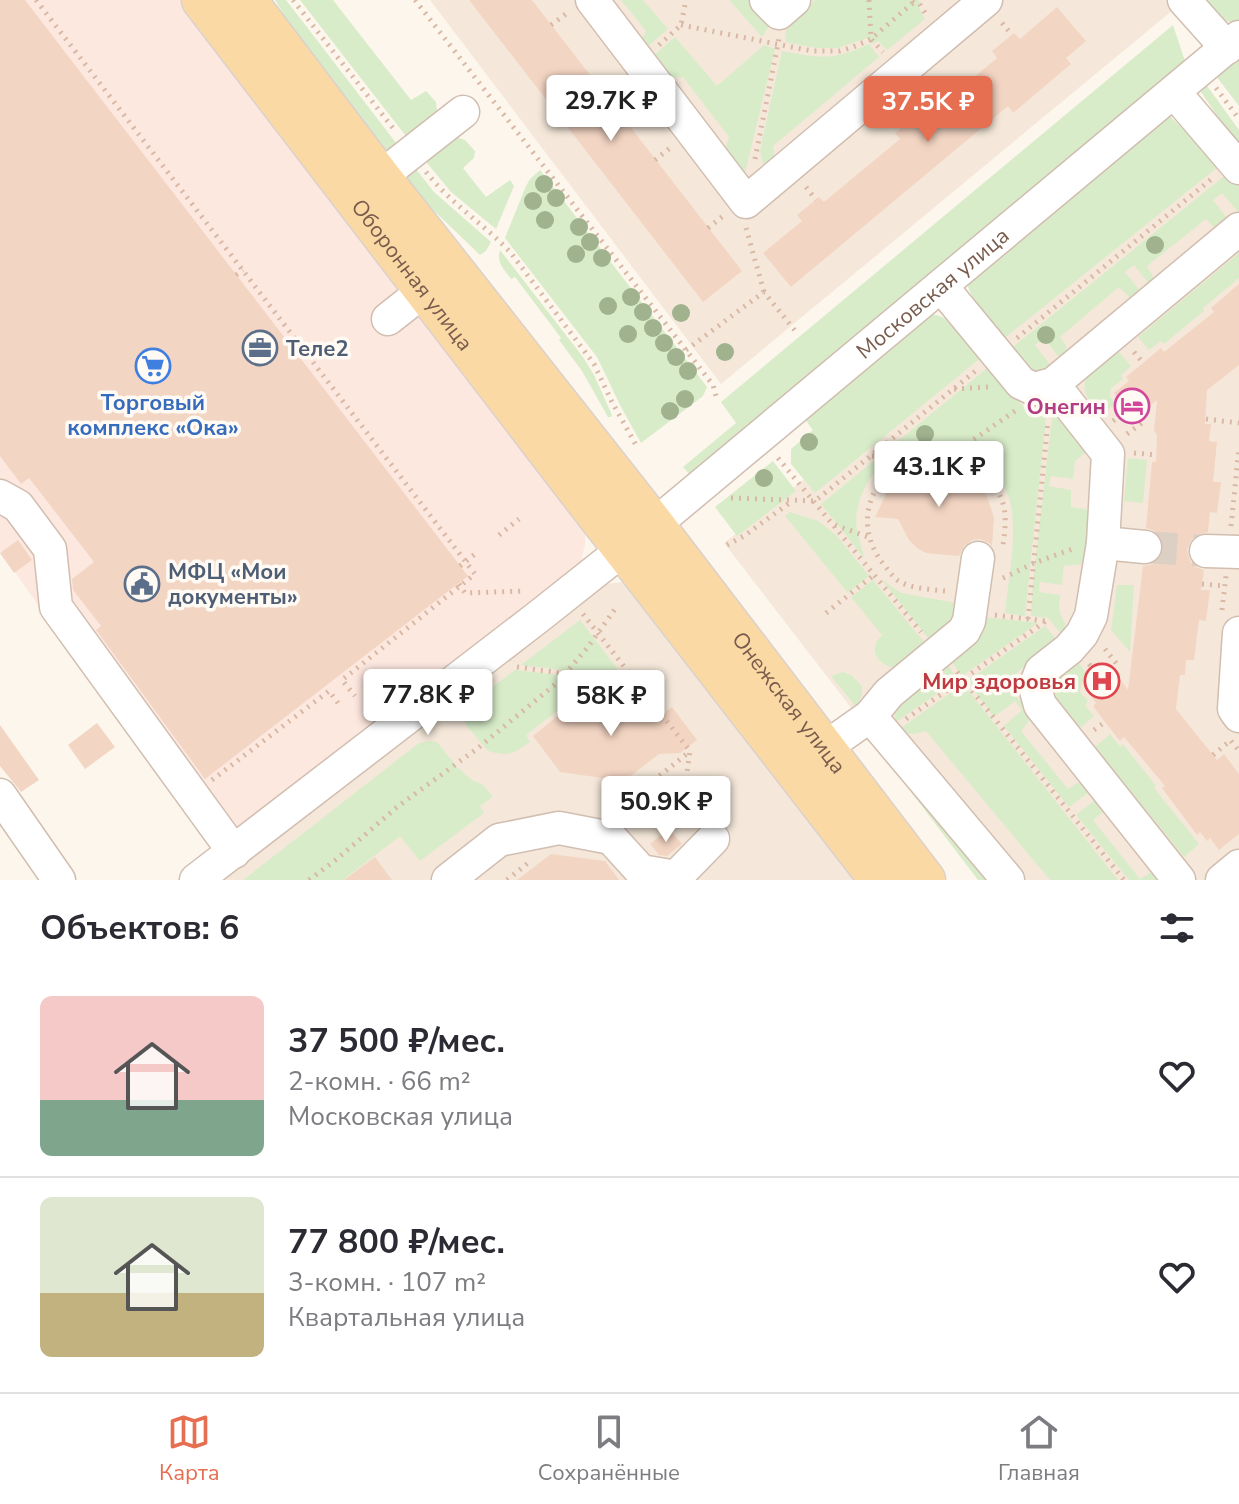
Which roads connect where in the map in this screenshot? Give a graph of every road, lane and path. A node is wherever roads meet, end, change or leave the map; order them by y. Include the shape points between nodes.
1 (36, 0) edge
2 (202, 0) edge
3 (246, 0) edge
4 (415, 0) edge
5 (592, 0) edge
6 (766, 0) edge
7 (794, 0) edge
8 (869, 0) edge
9 (986, 0) edge
10 (1184, 0) edge
11 (918, 1) edge
12 (681, 25) dead end
13 (871, 39) junction
14 (1233, 42) edge
15 (900, 72) junction
16 (1213, 85) dead end
17 (1174, 92) junction
18 (463, 112) dead end
19 (1239, 119) edge
20 (1236, 165) edge
21 (380, 177) junction
22 (1239, 229) edge
23 (243, 270) junction
24 (236, 275) dead end
25 (941, 286) junction
26 (426, 289) junction
27 (388, 319) dead end
28 (797, 333) dead end
29 (686, 350) junction
30 (996, 354) junction
31 (1053, 384) junction
32 (716, 396) dead end
33 (1206, 419) dead end
34 (1146, 420) dead end
35 (1239, 423) edge
36 (1118, 441) dead end
37 (1239, 448) edge
38 (1125, 453) dead end
39 (774, 454) dead end
40 (953, 454) junction
41 (1157, 455) dead end
42 (871, 456) junction
43 (908, 459) junction
44 (0, 496) edge
45 (719, 497) dead end
46 (793, 500) junction
47 (815, 501) junction
48 (519, 519) dead end
49 (835, 525) junction
50 (499, 535) dead end
51 (639, 536) junction
52 (868, 537) junction
53 (1103, 543) junction
54 (727, 545) dead end
55 (1145, 547) tunnel mouth
56 (1224, 552) edge
57 (475, 554) dead end
58 (994, 559) junction
59 (1034, 563) junction
60 (463, 564) junction
61 (874, 575) junction
62 (1202, 584) dead end
63 (459, 585) junction
64 (1225, 586) junction
65 (529, 591) dead end
66 (964, 602) junction
67 (615, 609) dead end
68 (582, 613) dead end
69 (826, 613) dead end
70 (1028, 619) junction
71 (1046, 621) junction
72 (1230, 624) edge
73 (598, 633) junction
74 (1083, 645) junction
75 (940, 653) junction
76 (513, 666) dead end
77 (1119, 667) dead end
78 (565, 673) junction
79 (629, 674) junction
80 (963, 680) junction
81 (355, 696) dead end
82 (341, 707) dead end
83 (1239, 716) edge
84 (878, 725) junction
85 (823, 749) junction
86 (690, 751) junction
87 (1239, 751) edge
88 (1213, 755) dead end
89 (194, 783) junction
90 (0, 795) edge
91 (683, 800) dead end
92 (587, 833) junction
93 (713, 839) dead end
94 (234, 852) junction
95 (1239, 866) edge
96 (678, 879) edge
97 (59, 880) edge
98 (196, 880) edge
99 (309, 880) edge
100 (448, 880) edge
101 (880, 880) edge
102 (925, 880) edge
103 (1008, 880) edge
104 (1124, 880) edge
105 (1179, 880) edge
106 (1222, 880) edge

1 - 23 path
2 - 26 main road, Оборонная улица
3 - 21 main road, Оборонная улица
4 - 29 path
5 - 15 street via 746,202
6 - 7 street via 779,13
8 - 13 path
9 - 15 street
10 - 14 street
11 - 13 path
12 - 13 path via 812,51 840,51
13 - 15 path
14 - 17 street, Московская улица
16 - 19 path
17 - 20 street
17 - 25 street, Московская улица
18 - 21 street
20 - 30 path
21 - 51 main road, Оборонная улица
22 - 31 street
23 - 24 path
23 - 60 path
25 - 30 street
25 - 51 street, Московская улица
26 - 27 street
26 - 51 main road, Оборонная улица
28 - 29 path via 764,292
29 - 32 path
30 - 31 street via 1021,383 1034,389
30 - 42 path
31 - 40 path
31 - 53 street via 1108,454
31 - 59 path
33 - 35 path
34 - 36 path
37 - 56 path
38 - 41 path
39 - 47 path
40 - 43 path
40 - 58 path via 974,463 1004,503 1006,526
42 - 43 path
42 - 47 path
43 - 52 path via 888,472 874,492 867,514
44 - 89 street via 18,506 50,549 56,607
45 - 46 path
46 - 47 path
46 - 54 path
47 - 49 path
48 - 50 path
49 - 52 path
49 - 61 path
51 - 85 main road, Онежская улица
51 - 94 street, Московская улица
51 - 101 main road, Онежская улица
52 - 66 path via 896,579
53 - 55 street
53 - 59 path
53 - 74 street
56 - 64 path
57 - 60 path
58 - 59 path via 999,581
58 - 66 street
59 - 70 path
60 - 63 path via 475,574
61 - 69 path
61 - 75 path
62 - 64 path
63 - 65 path via 465,593
63 - 81 path via 342,680
64 - 72 path
66 - 70 path
66 - 75 street via 964,631
67 - 73 path
68 - 73 path
70 - 71 path
71 - 74 path
71 - 80 path
72 - 83 street via 1234,709
73 - 78 path
73 - 79 path
74 - 77 path
74 - 105 street via 1041,671 1035,687 1040,705
75 - 80 path
75 - 84 street via 889,693
76 - 78 path
78 - 79 path via 613,680
78 - 99 path
79 - 86 path
80 - 84 path
80 - 104 path
82 - 89 path via 329,691 209,782
84 - 85 street
84 - 103 street
85 - 102 main road, Онежская улица
86 - 91 path
86 - 92 path
87 - 88 path via 1231,740
89 - 94 street
90 - 97 street
92 - 96 street via 611,838 641,871
92 - 100 street via 559,828 499,840
93 - 96 street
94 - 98 street, Московская улица
95 - 106 street

